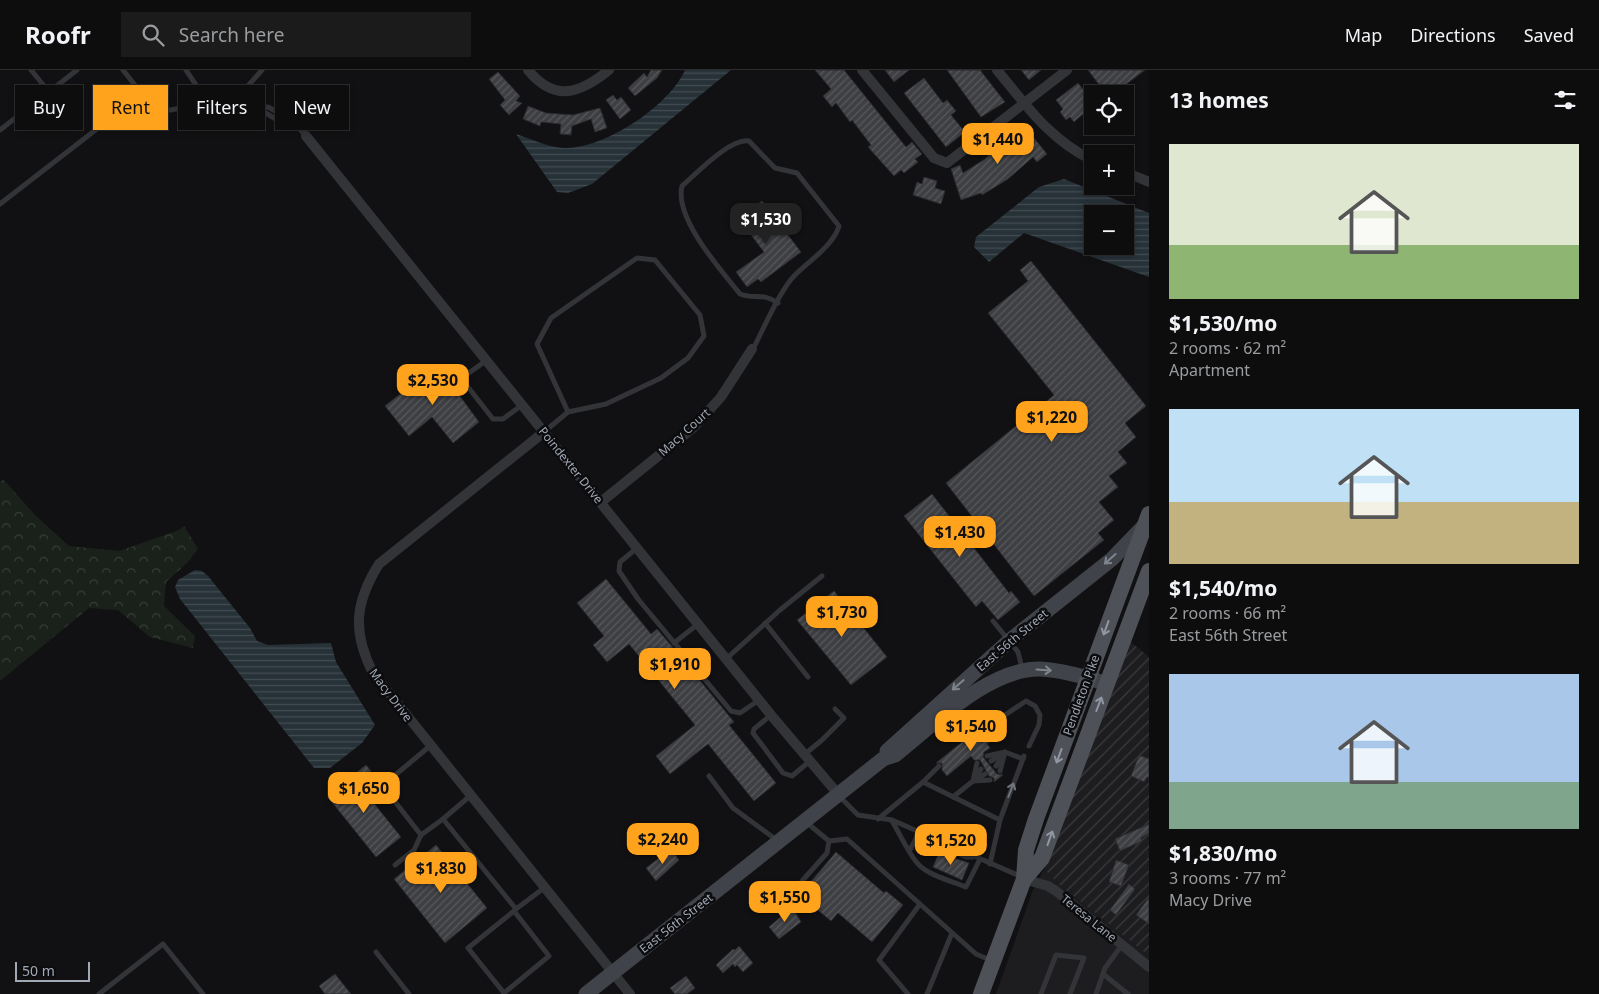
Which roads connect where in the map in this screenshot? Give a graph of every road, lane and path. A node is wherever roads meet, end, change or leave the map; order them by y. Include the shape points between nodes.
1 (31, 70) edge
2 (77, 70) edge
3 (123, 70) edge
4 (186, 70) edge
5 (262, 70) edge
6 (528, 70) edge
7 (609, 70) edge
8 (862, 70) edge
9 (997, 70) edge
10 (1067, 70) edge
11 (43, 85) edge
12 (58, 85) edge
13 (135, 85) edge
14 (195, 85) edge
15 (249, 85) edge
16 (1024, 104) junction
17 (265, 114) edge
18 (15, 118) edge
19 (0, 130) edge
20 (96, 130) edge
21 (306, 136) joint
22 (1084, 155) edge
23 (1134, 176) edge
24 (1149, 182) edge
25 (0, 204) edge
26 (778, 303) junction
27 (752, 350) joint
28 (486, 360) junction
29 (522, 404) junction
30 (568, 412) junction
31 (544, 432) junction
32 (601, 502) junction
33 (1147, 520) edge
34 (638, 548) junction
35 (1149, 571) edge
36 (822, 576) dead end
37 (1149, 592) edge
38 (993, 621) dead end
39 (765, 623) junction
40 (699, 624) junction
41 (1128, 628) junction
42 (1009, 641) junction
43 (674, 642) junction
44 (726, 659) junction
45 (1023, 671) junction
46 (808, 677) dead end
47 (1088, 678) junction
48 (1107, 684) junction
49 (759, 700) junction
50 (835, 709) dead end
51 (771, 715) junction
52 (990, 726) dead end
53 (430, 746) junction
54 (1029, 746) dead end
55 (1005, 752) junction
56 (987, 756) dead end
57 (807, 758) junction
58 (883, 759) junction
59 (991, 761) dead end
60 (977, 764) dead end
61 (938, 766) dead end
62 (996, 766) dead end
63 (981, 769) dead end
64 (1000, 771) dead end
65 (985, 774) dead end
66 (709, 776) dead end
67 (990, 780) dead end
68 (973, 781) junction
69 (923, 782) junction
70 (838, 794) junction
71 (470, 796) junction
72 (953, 797) junction
73 (443, 818) junction
74 (878, 819) junction
75 (892, 820) junction
76 (1000, 820) junction
77 (805, 821) junction
78 (421, 835) junction
79 (829, 841) junction
80 (778, 842) junction
81 (910, 850) junction
82 (977, 858) junction
83 (990, 864) junction
84 (395, 865) dead end
85 (1024, 879) junction
86 (802, 881) dead end
87 (544, 888) junction
88 (920, 904) junction
89 (515, 910) junction
90 (952, 933) junction
91 (1122, 945) junction
92 (376, 952) dead end
93 (993, 962) junction
94 (1149, 967) edge
95 (613, 972) junction
96 (1103, 974) junction
97 (99, 994) edge
98 (203, 994) edge
99 (409, 994) edge
100 (586, 994) edge
101 (630, 994) edge
102 (908, 994) edge
103 (927, 994) edge
104 (981, 994) edge
105 (1041, 994) edge
106 (1070, 994) edge
107 (1096, 994) edge
108 (1128, 994) edge

1 - 11 lane
2 - 12 lane
3 - 13 lane
4 - 14 lane
5 - 15 lane
6 - 7 street via 546,86 569,91 592,84
8 - 16 street via 934,158 941,162 952,161
9 - 16 street
10 - 16 street
16 - 22 street via 1056,137
17 - 21 lane via 279,121 286,120
18 - 19 lane
20 - 25 lane
21 - 28 street, Poindexter Drive
23 - 24 street
26 - 26 lane via 794,276 833,239 839,226 797,173 775,168 749,141 744,140 730,146 682,186 681,200 701,242 740,294 768,296
26 - 27 lane
27 - 32 street, Macy Court via 721,397 694,426
28 - 29 street, Poindexter Drive
28 - 29 lane via 466,375 464,382 493,419 503,419
29 - 31 street, Poindexter Drive
30 - 30 lane via 606,404 661,378 688,358 704,336 700,314 655,260 637,258 551,318 537,344
30 - 31 lane
31 - 32 street, Poindexter Drive
31 - 53 street, Macy Drive via 379,564 364,590 358,633 367,662
32 - 34 street, Poindexter Drive
33 -> 42 main road, East 56th Street via 1112,559
33 -> 47 main road, Pendleton Pike
34 - 40 street, Poindexter Drive
34 - 43 lane via 620,562 619,571
35 - 41 main road, Pendleton Pike
36 - 39 lane
37 - 41 main road
38 - 42 lane
39 - 44 lane
39 - 46 lane
40 - 43 lane
40 - 44 street, Poindexter Drive
41 - 48 main road, Pendleton Pike
42 - 45 lane via 1018,652
42 -> 58 main road, East 56th Street via 888,748
43 - 49 lane via 735,713
44 - 49 street, Poindexter Drive
45 -> 47 main road, East 56th Street via 1040,669
45 - 58 main road, East 56th Street via 991,682 894,755
47 - 48 main road, East 56th Street
47 -> 85 main road, Pendleton Pike via 1026,850
85 -> 48 main road, Pendleton Pike via 1042,858
49 - 51 street, Poindexter Drive
50 - 57 lane via 844,718
51 - 57 street, Poindexter Drive
51 - 57 lane via 753,733 783,773 792,776
52 - 54 lane via 1016,706 1026,701 1031,703 1040,715
53 - 71 street, Macy Drive
53 - 78 lane via 388,781 389,794
55 - 56 lane
55 - 59 lane
55 - 62 lane
55 - 64 lane
76 -> 55 lane via 1024,758
57 - 70 street, Poindexter Drive
58 - 70 main road, East 56th Street
60 - 68 lane
61 - 69 lane
63 - 68 lane
65 - 68 lane
66 - 80 lane via 739,814 752,820
67 - 68 lane
68 - 72 lane
69 - 72 lane
69 - 74 lane
70 - 74 lane via 858,814
70 - 77 main road, East 56th Street
71 - 73 lane
71 - 87 street, Macy Drive
72 - 76 lane
73 - 78 lane
73 - 89 lane
74 - 75 lane
75 - 81 lane
75 - 82 lane
76 - 83 lane
77 - 79 lane
77 - 80 main road, East 56th Street
78 - 84 lane via 414,850
79 - 86 lane via 827,853
79 - 88 lane via 847,839
80 - 95 main road, East 56th Street
81 - 82 lane via 916,838 925,838 966,857
81 - 82 lane via 920,867 966,886
82 - 83 lane
83 - 85 lane
85 - 91 street, Teresa Lane via 1052,888
85 - 93 main road, Pendleton Pike
87 - 89 lane
87 - 95 street, Macy Drive
88 - 90 lane
88 - 102 lane via 879,960
89 - 89 lane via 468,948 504,993 549,956
90 - 93 lane via 976,954
90 - 103 lane
91 - 94 street, Teresa Lane
91 - 96 lane
92 - 99 lane
93 - 104 main road, Pendleton Pike
95 - 100 main road, East 56th Street
95 - 101 street, Macy Drive
96 - 107 lane
96 - 108 lane
97 - 98 lane via 164,944
105 - 106 lane via 1056,954 1084,958

